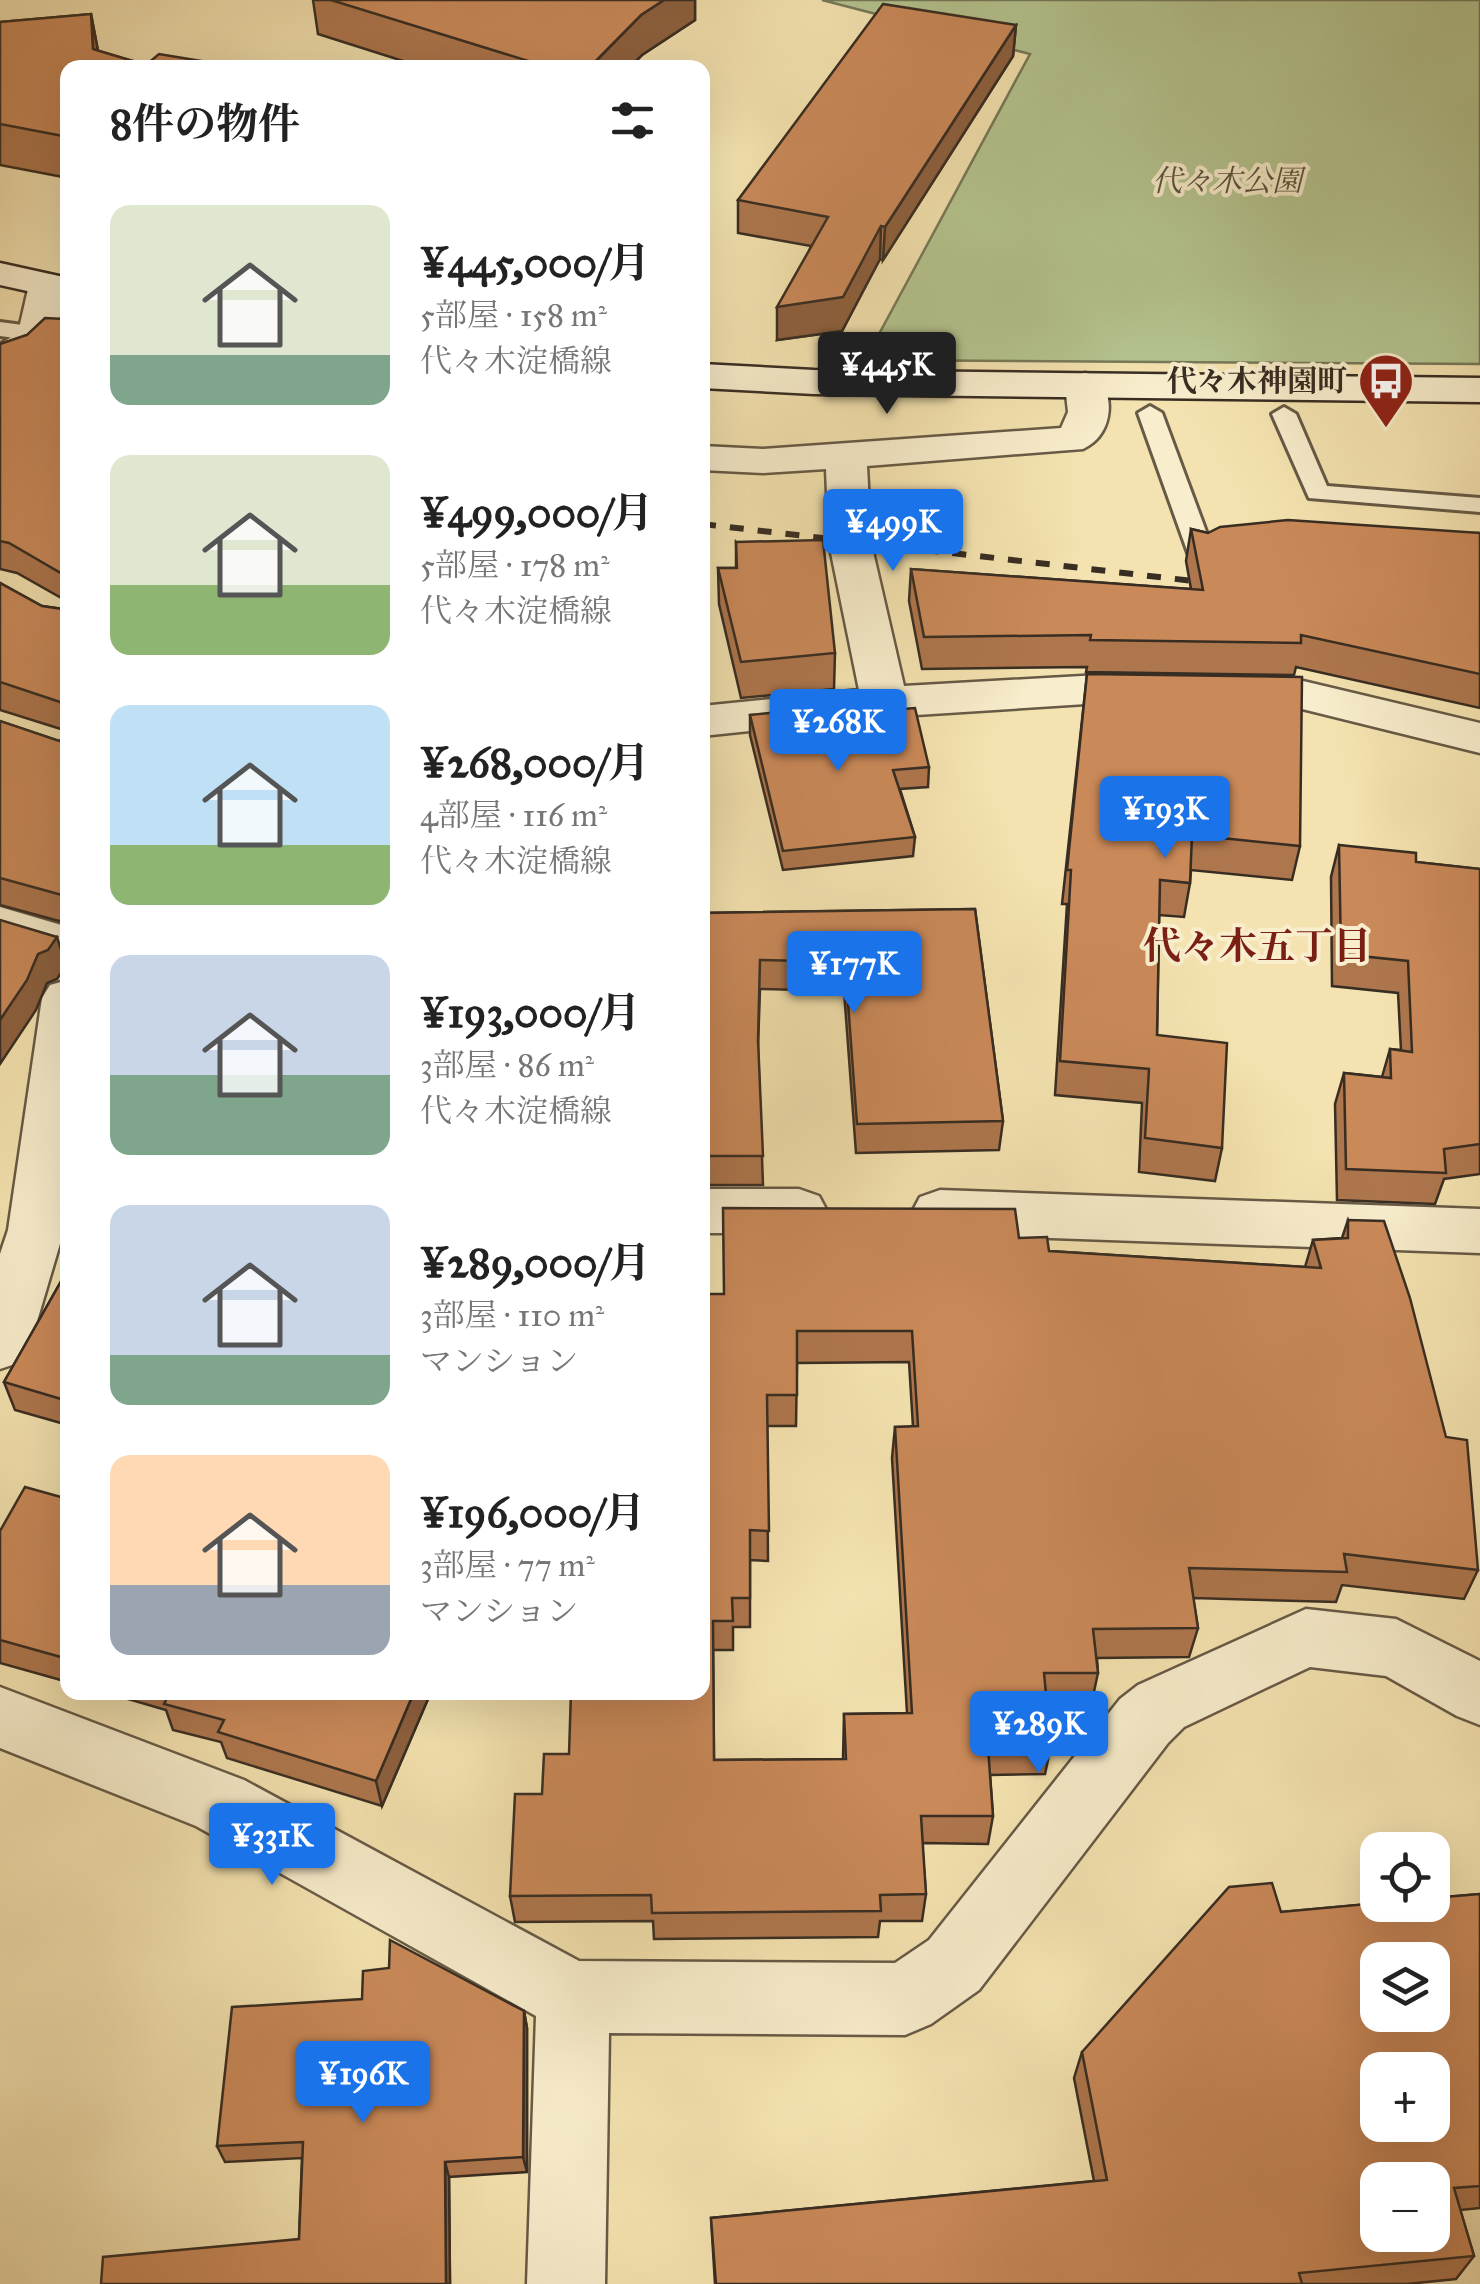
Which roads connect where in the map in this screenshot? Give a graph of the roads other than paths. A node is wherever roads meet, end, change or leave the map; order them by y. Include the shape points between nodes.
1 (0, 252) edge
2 (0, 274) edge
3 (60, 280) edge
4 (60, 280) edge
5 (60, 282) edge
6 (35, 334) edge
7 (0, 360) edge
8 (710, 376) edge
9 (1480, 390) edge
10 (1086, 399) junction
11 (710, 402) edge
12 (1150, 413) junction
13 (1284, 414) junction
14 (1480, 415) edge
15 (846, 456) junction
16 (710, 458) edge
17 (1480, 505) edge
18 (1201, 553) edge
19 (885, 702) junction
20 (710, 720) edge
21 (1480, 738) edge
22 (0, 926) edge
23 (60, 943) edge
24 (60, 1114) edge
25 (840, 1210) edge
26 (710, 1211) edge
27 (897, 1211) edge
28 (52, 1230) edge
29 (1480, 1232) edge
30 (0, 1345) edge
31 (1480, 1695) edge
32 (0, 1717) edge
33 (572, 1997) junction
34 (566, 2284) edge

1 - 3 street
2 - 4 street
5 - 6 street
6 - 7 street via 32,344
8 - 10 street
9 - 10 street
10 - 11 street
10 - 12 street
10 - 15 street via 1084,432 1068,440
12 - 13 street
12 - 18 lane
13 - 14 street
13 - 17 lane via 1318,493
15 - 16 street
15 - 19 street via 850,543
19 - 20 street
19 - 21 street via 1117,688 1282,690
22 - 23 street
24 - 28 street
25 - 26 street
27 - 29 street
28 - 30 street
31 - 33 street via 1396,1648 1306,1638 1161,1706 1144,1721 954,1965 905,1999
32 - 33 street via 220,1804
33 - 34 street

